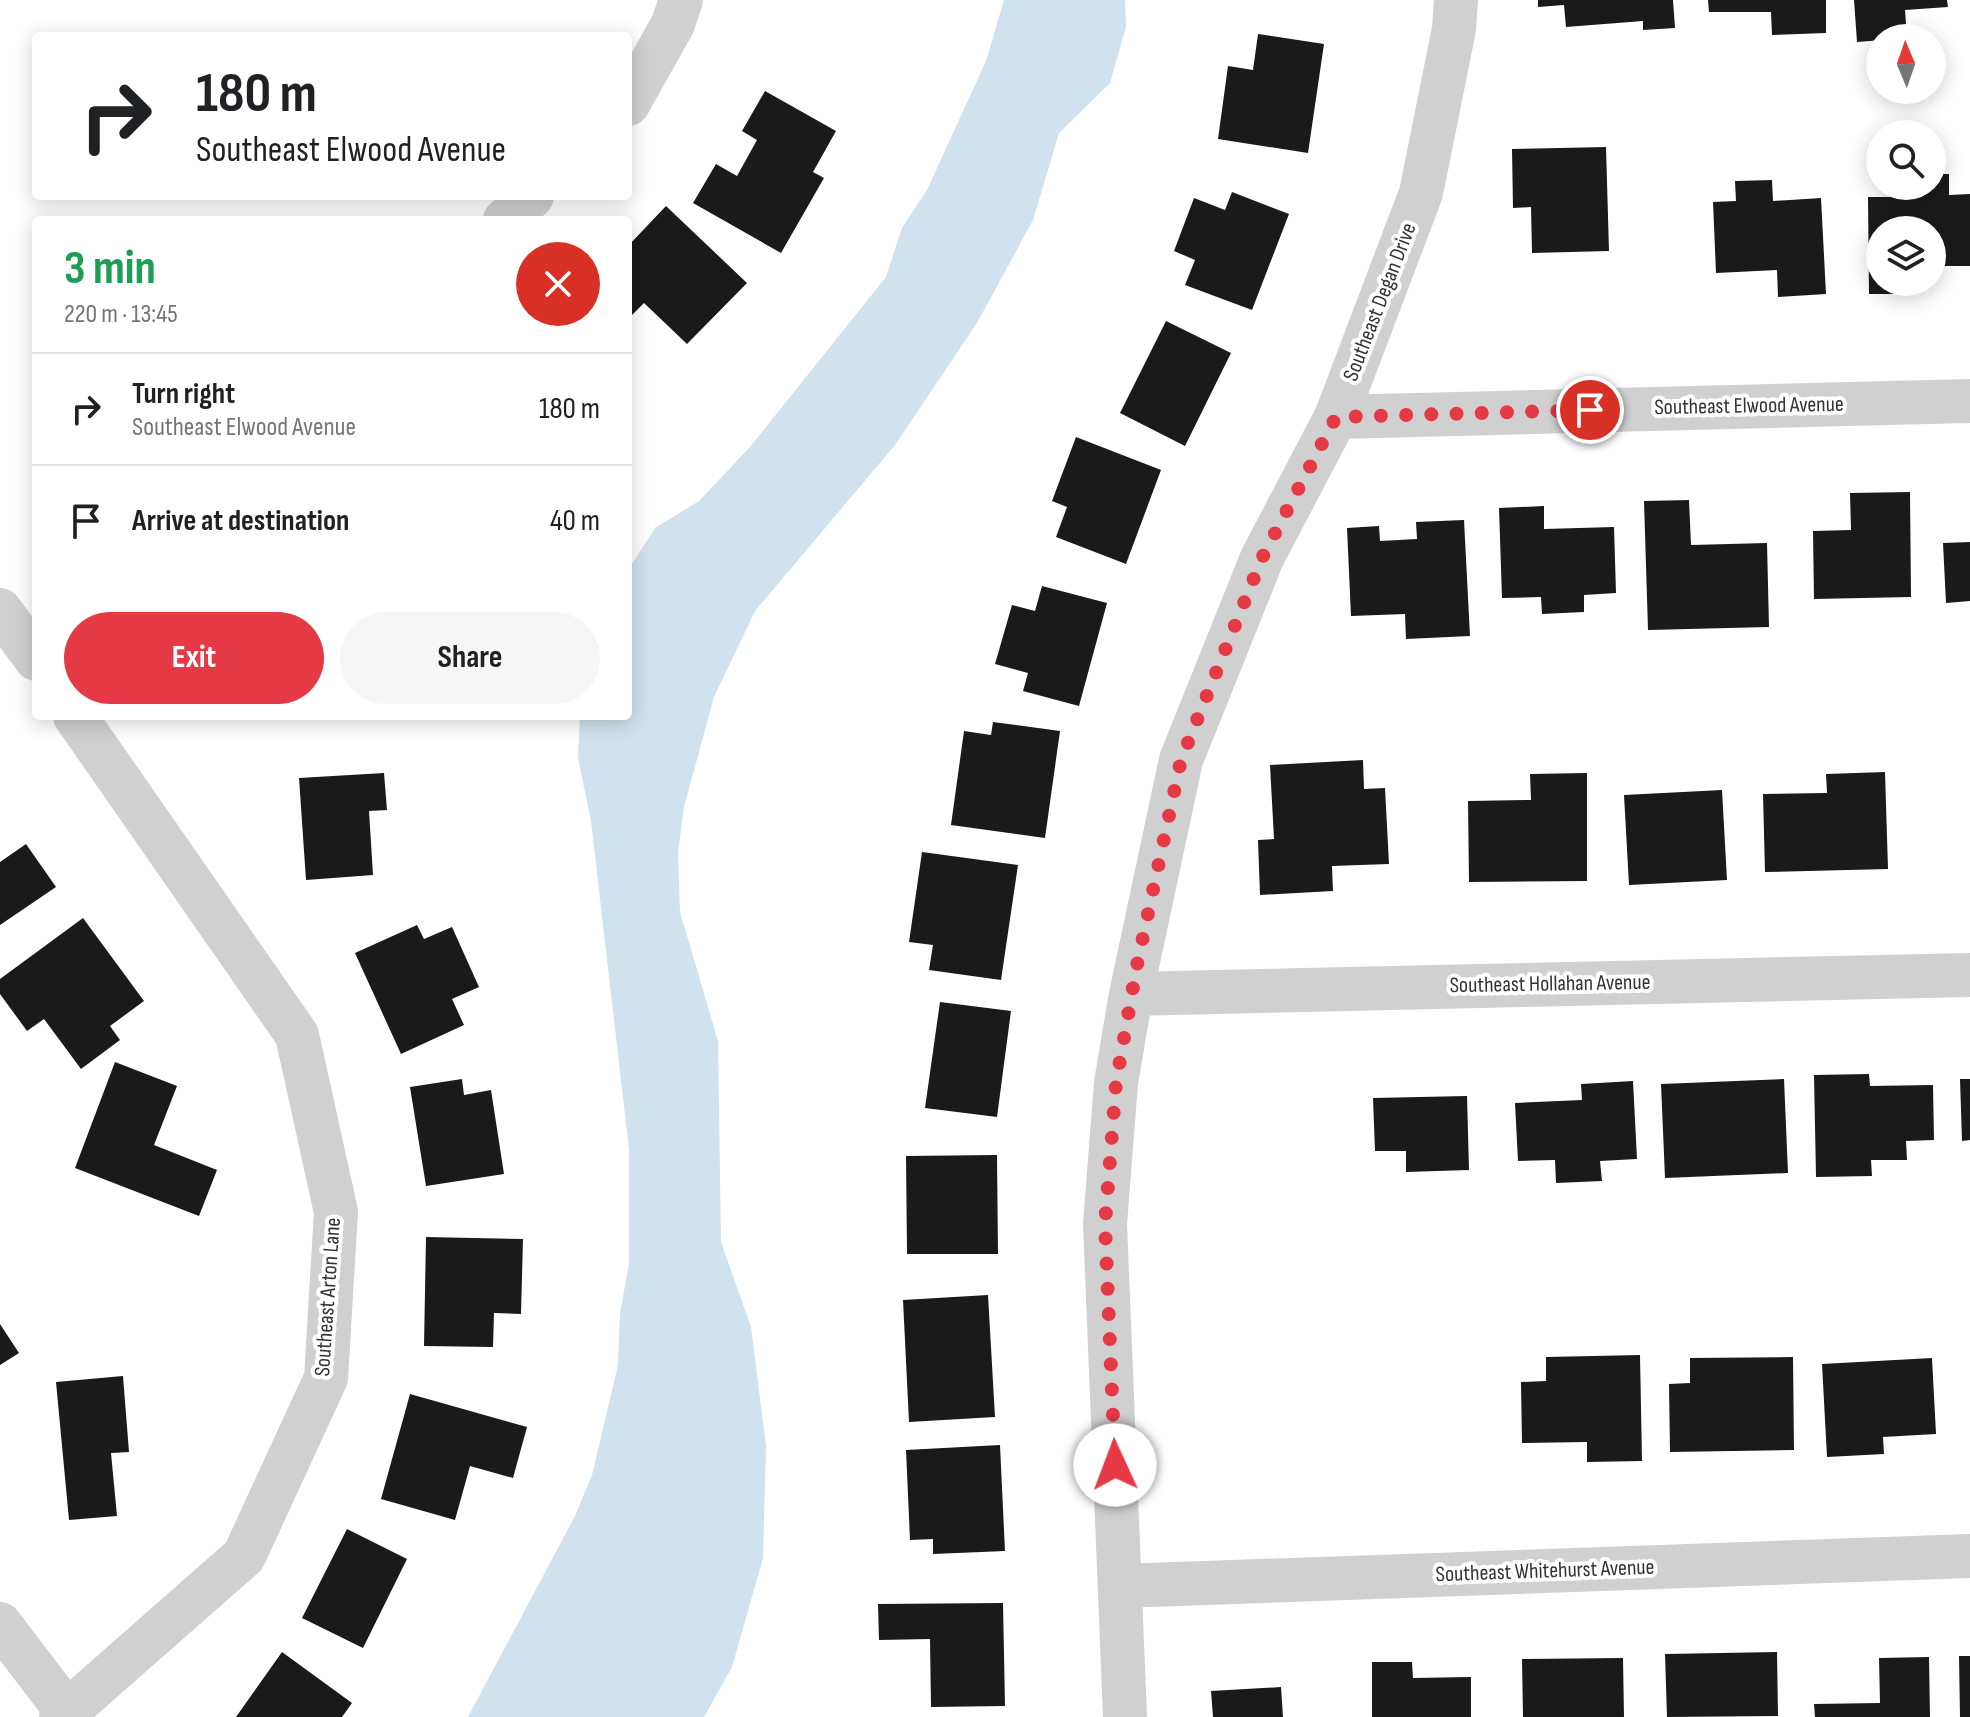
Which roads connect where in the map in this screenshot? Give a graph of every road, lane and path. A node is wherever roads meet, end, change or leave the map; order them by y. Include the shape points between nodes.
1 (681, 0) edge
2 (1456, 0) edge
3 (632, 97) edge
4 (528, 200) edge
5 (510, 216) edge
6 (1970, 401) edge
7 (1336, 417) junction
8 (0, 610) edge
9 (32, 647) edge
10 (78, 720) edge
11 (1970, 975) edge
12 (1131, 994) junction
13 (1970, 1556) edge
14 (1120, 1586) junction
15 (0, 1624) edge
16 (67, 1715) edge
17 (1125, 1717) edge

1 - 3 street
2 - 7 street, Southeast Degan Drive via 1421,193
4 - 5 street
6 - 7 street, Southeast Elwood Avenue
7 - 12 street, Southeast Degan Drive via 1262,558 1181,760
8 - 9 street
10 - 16 street, Southeast Arton Lane via 297,1035 336,1212 326,1378 244,1556
11 - 12 street, Southeast Hollahan Avenue
12 - 14 street, Southeast Degan Drive via 1116,1083 1105,1224
13 - 14 street, Southeast Whitehurst Avenue
14 - 17 street, Southeast Degan Drive
15 - 16 street

